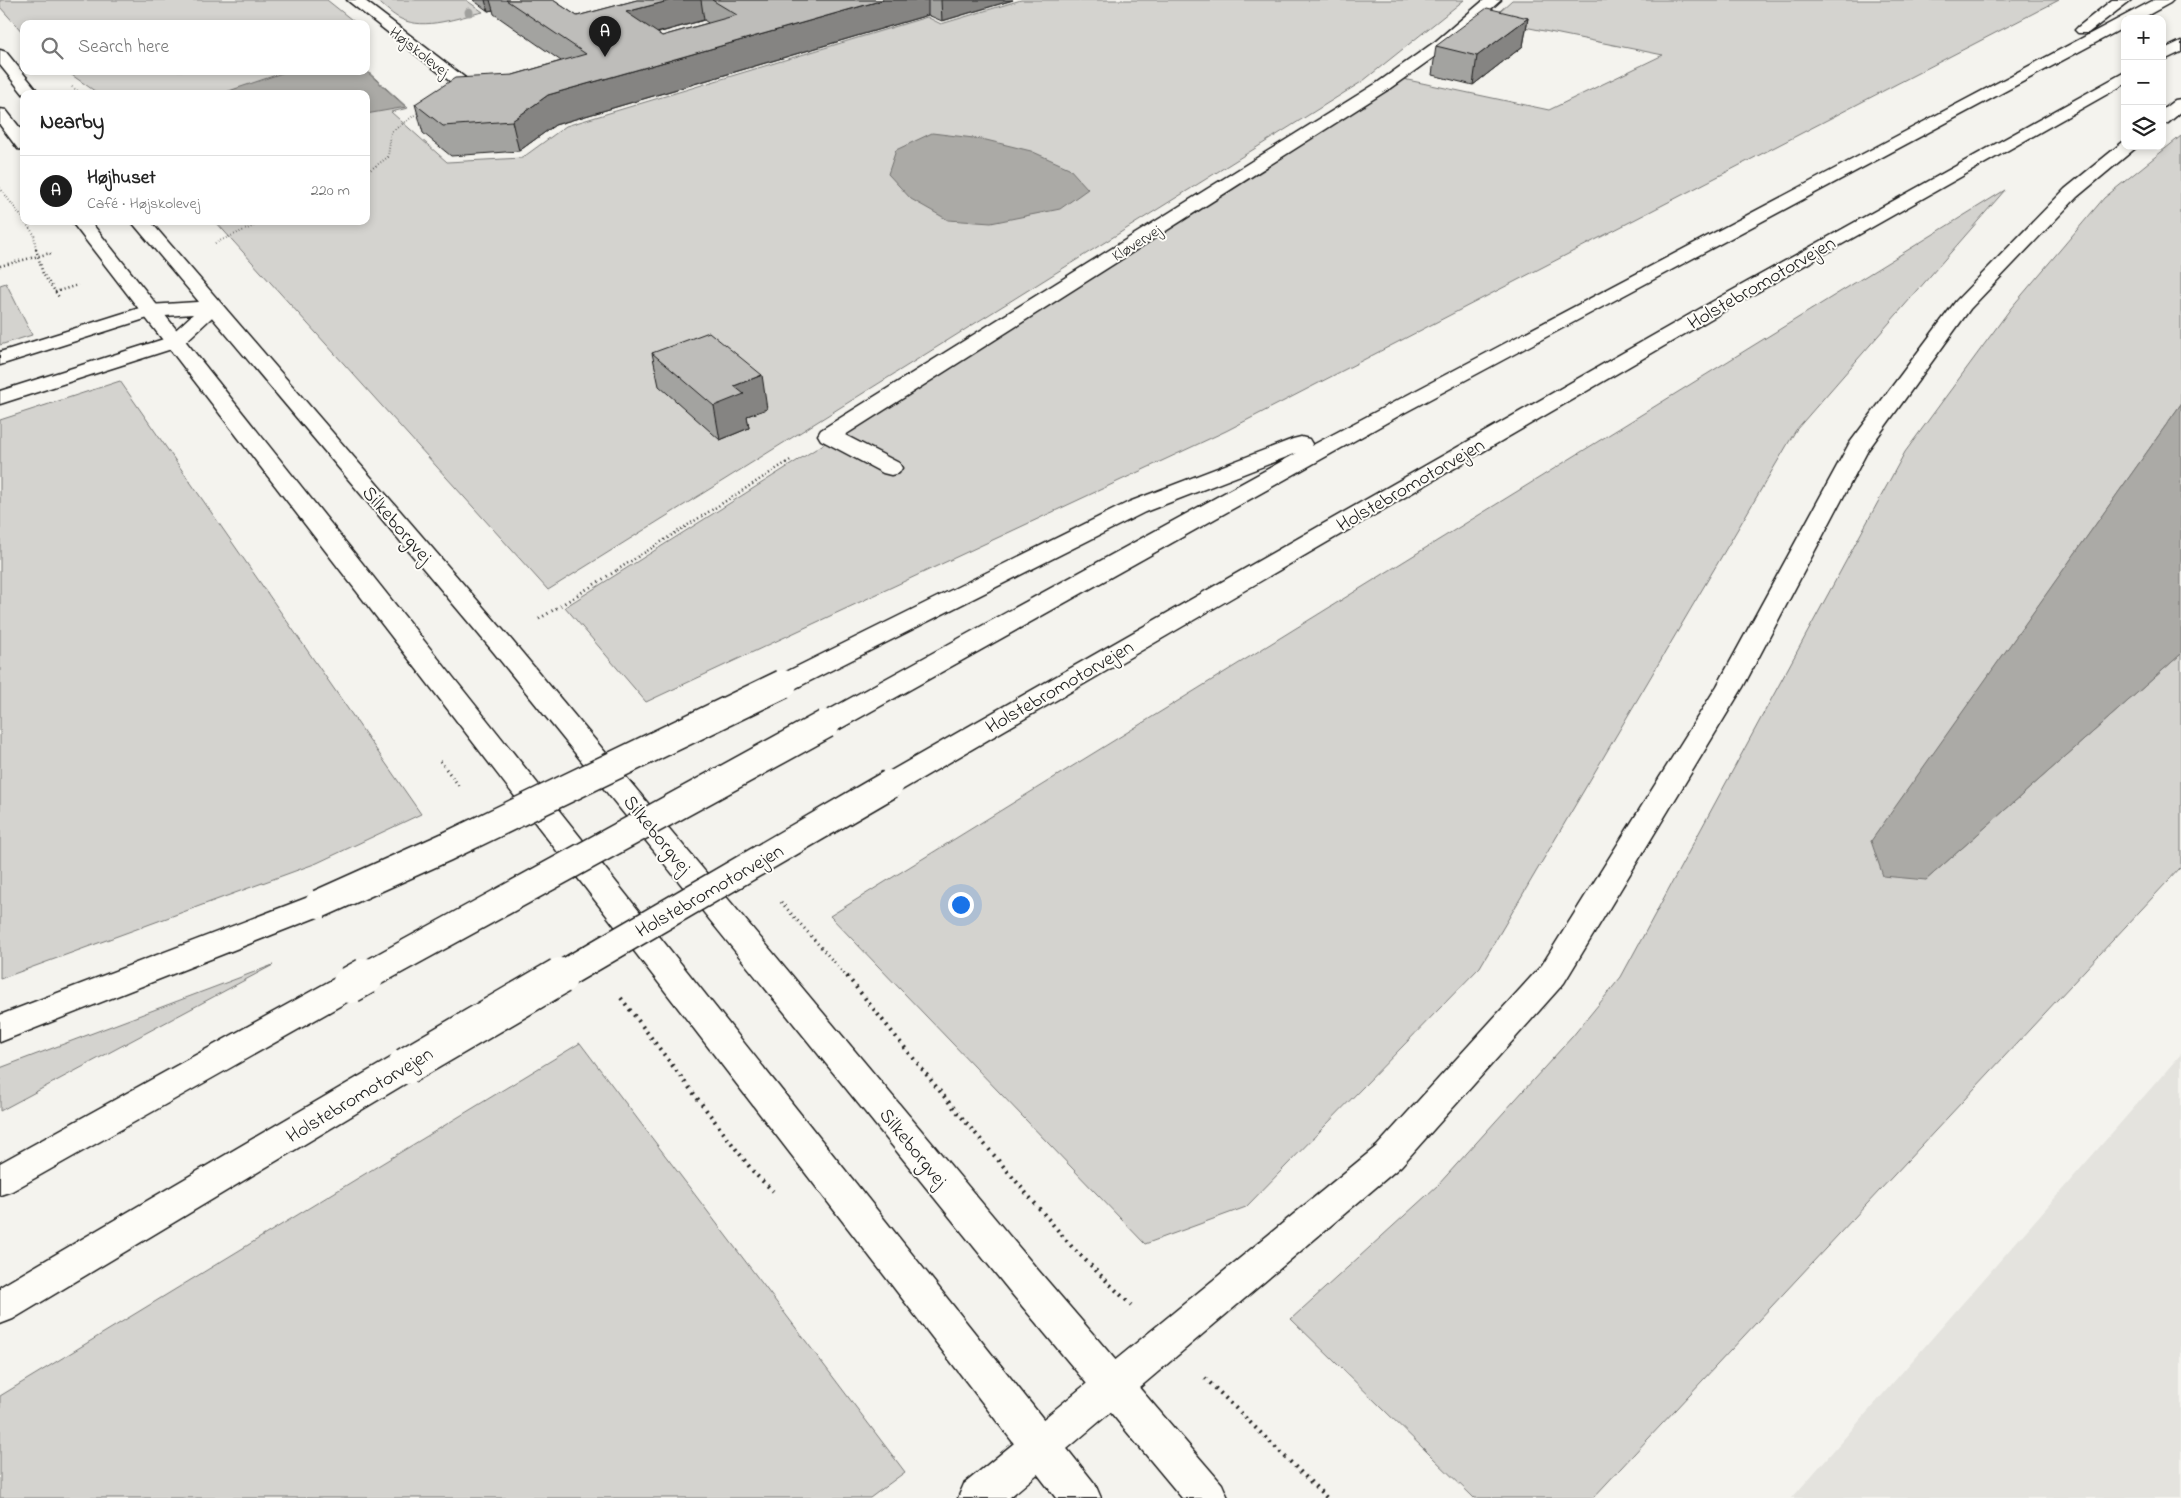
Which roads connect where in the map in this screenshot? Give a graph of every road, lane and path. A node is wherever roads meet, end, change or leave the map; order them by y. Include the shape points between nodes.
1 (355, 0) edge
2 (1494, 0) edge
3 (2123, 0) edge
4 (2165, 0) edge
5 (2137, 15) edge
6 (2121, 23) edge
7 (2181, 46) edge
8 (2166, 54) edge
9 (0, 55) edge
10 (2040, 66) junction
11 (2121, 79) edge
12 (462, 83) joint
13 (29, 90) edge
14 (2181, 104) edge
15 (0, 114) edge
16 (2166, 116) edge
17 (20, 140) edge
18 (2124, 150) edge
19 (370, 171) edge
20 (0, 188) edge
21 (20, 216) edge
22 (27, 225) edge
23 (83, 225) edge
24 (143, 225) edge
25 (256, 225) edge
26 (213, 244) dead end
27 (37, 255) junction
28 (55, 260) dead end
29 (0, 266) edge
30 (70, 280) dead end
31 (55, 292) junction
32 (62, 301) dead end
33 (213, 307) junction
34 (149, 311) junction
35 (174, 342) junction
36 (0, 359) edge
37 (0, 398) edge
38 (1394, 409) junction
39 (830, 435) junction
40 (891, 468) dead end
41 (500, 643) junction
42 (0, 1028) edge
43 (0, 1180) edge
44 (0, 1307) edge
45 (1112, 1385) junction
46 (1040, 1446) junction
47 (978, 1498) edge
48 (1081, 1498) edge
49 (1208, 1498) edge

1 - 12 main road, Højskolevej
2 - 39 main road, Kløvervej via 1442,44 1383,86
3 - 10 main road
4 - 5 main road
6 - 10 main road
7 - 8 main road
9 - 13 main road
10 - 38 main road
11 - 44 main road, Holstebromotorvejen, bridge via 1731,299 890,784
12 - 19 path via 390,132 388,157
14 - 16 main road
15 - 17 main road
18 - 45 main road via 2070,193 1963,305 1857,449 1730,687 1553,974 1388,1156
20 - 21 path
22 - 27 path via 34,234
23 - 34 main road
24 - 33 main road, Silkeborgvej
25 - 26 path
27 - 28 path via 50,254
27 - 29 path
27 - 31 path via 43,274
30 - 31 path via 75,286
31 - 32 path
33 - 34 main road
33 - 35 main road
33 - 41 main road, Silkeborgvej
34 - 35 main road
34 - 36 main road
35 - 37 main road
35 - 46 main road
38 - 42 main road, bridge via 1137,507 783,684 446,847 319,904
38 - 43 main road, bridge
39 - 40 main road
39 - 41 path
41 - 45 main road, Silkeborgvej
45 - 46 main road
45 - 49 main road, Silkeborgvej
46 - 47 main road
46 - 48 main road

